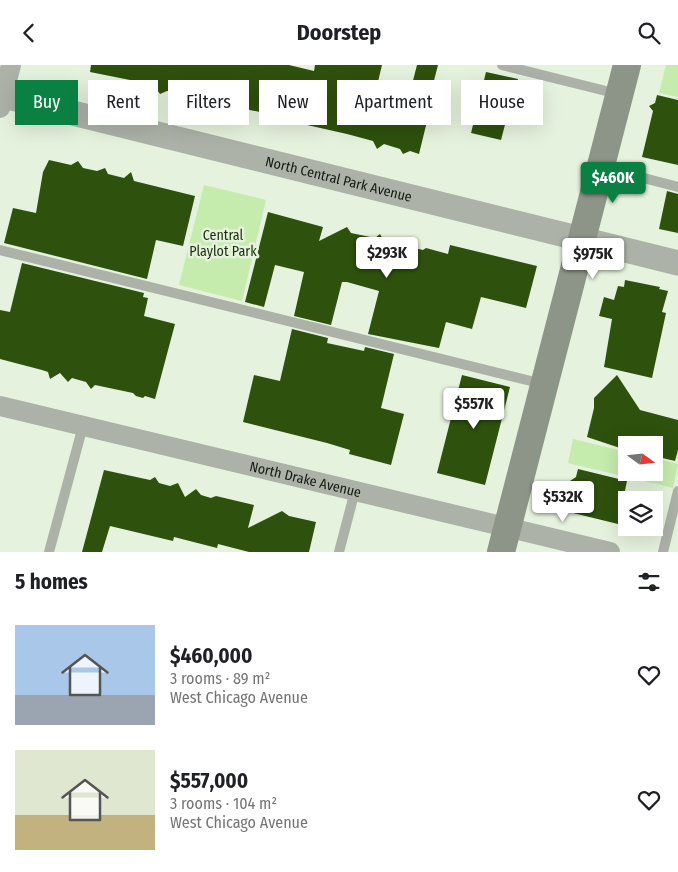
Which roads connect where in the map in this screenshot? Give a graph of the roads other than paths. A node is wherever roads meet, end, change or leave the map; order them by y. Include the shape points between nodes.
1 (11, 65) edge
2 (502, 65) edge
3 (627, 65) edge
4 (619, 94) junction
5 (1, 100) edge
6 (600, 167) junction
7 (678, 187) edge
8 (582, 239) junction
9 (0, 250) edge
10 (678, 263) edge
11 (544, 385) junction
12 (0, 406) edge
13 (83, 425) junction
14 (355, 491) junction
15 (678, 491) edge
16 (504, 540) edge
17 (49, 552) edge
18 (339, 552) edge
19 (610, 552) edge
20 (663, 552) edge

1 - 5 street
2 - 4 lane
3 - 4 main road
4 - 6 main road
5 - 8 street, North Central Park Avenue
6 - 7 lane
6 - 8 main road
8 - 10 street, North Central Park Avenue
8 - 11 main road
9 - 11 lane
11 - 16 main road
12 - 13 street, North Drake Avenue
13 - 14 street, North Drake Avenue
13 - 17 lane
14 - 16 street, North Drake Avenue
14 - 18 lane
15 - 20 lane
16 - 19 street, North Drake Avenue

